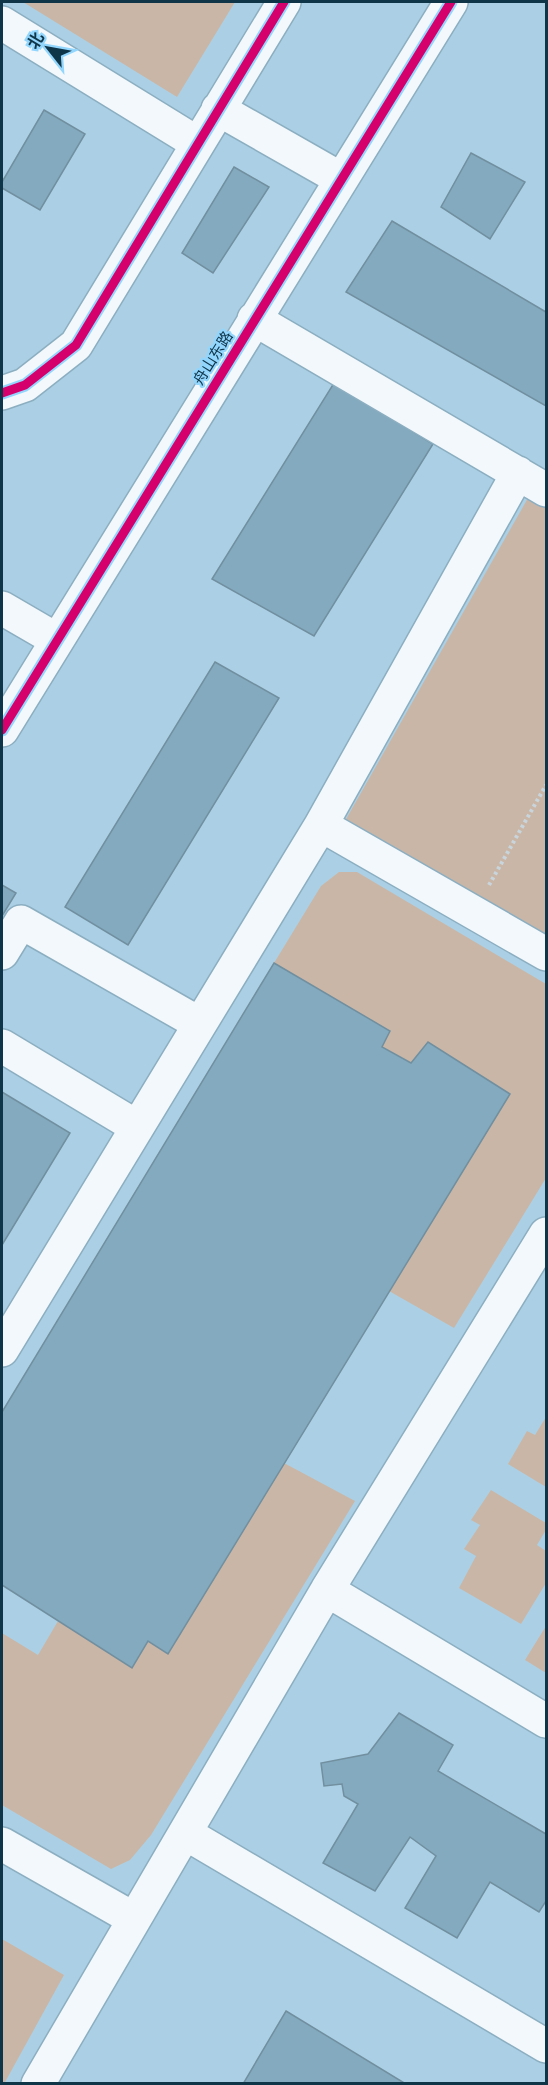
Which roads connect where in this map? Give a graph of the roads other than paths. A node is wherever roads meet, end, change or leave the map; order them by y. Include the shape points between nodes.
1 (284, 2) edge
2 (451, 2) edge
3 (2, 23) edge
4 (218, 109) junction
5 (197, 143) junction
6 (341, 179) junction
7 (255, 319) junction
8 (2, 393) edge
9 (518, 474) junction
10 (546, 490) edge
11 (2, 608) edge
12 (57, 640) junction
13 (2, 730) edge
14 (321, 825) junction
15 (2, 953) edge
16 (546, 954) edge
17 (200, 1024) junction
18 (2, 1046) edge
19 (137, 1127) junction
20 (546, 1234) edge
21 (534, 1286) edge
22 (2, 1350) edge
23 (327, 1590) junction
24 (546, 1721) edge
25 (185, 1833) junction
26 (2, 1844) edge
27 (134, 1919) junction
28 (546, 2046) edge
29 (38, 2084) edge

1 - 4 street
2 - 6 street, 舟山东路
3 - 5 street
4 - 5 street
4 - 6 street
5 - 8 street via 76,345 25,386
6 - 7 street, 舟山东路
7 - 9 street
7 - 12 street, 舟山东路
9 - 10 street
9 - 14 street
11 - 12 street
12 - 13 street, 舟山东路
14 - 16 street
14 - 17 street
15 - 17 street via 21,922
17 - 19 street
18 - 19 street
19 - 22 street
20 - 21 street
21 - 23 street
23 - 24 street
23 - 25 street
25 - 27 street
25 - 28 street
26 - 27 street
27 - 29 street

